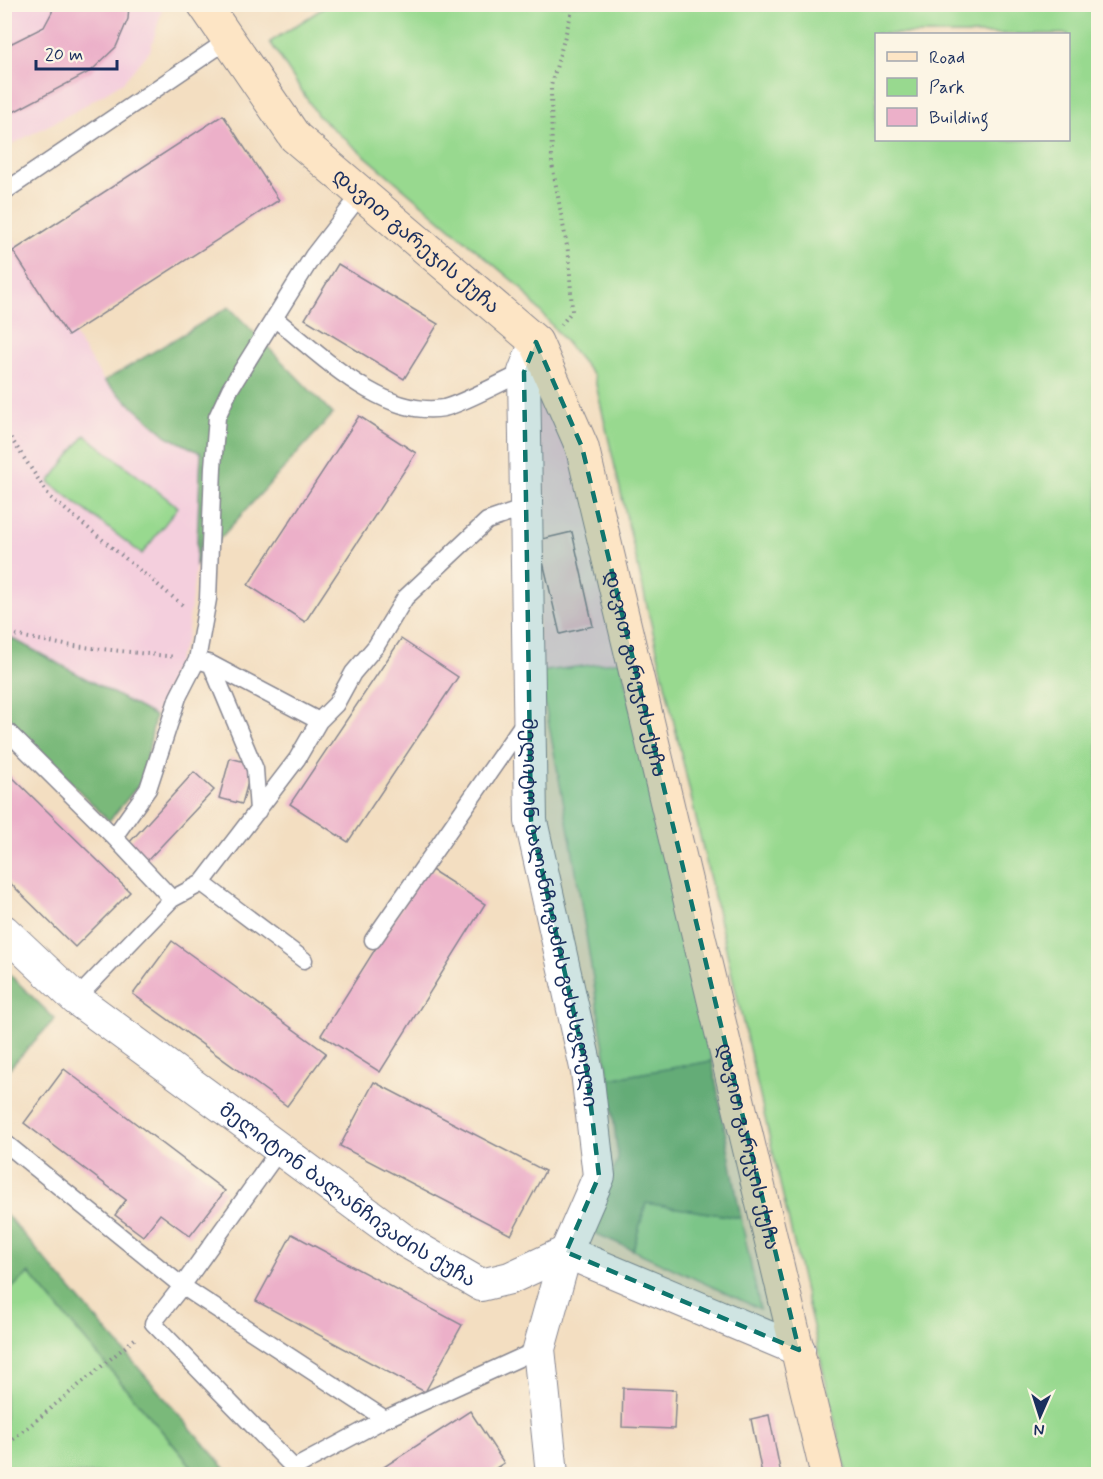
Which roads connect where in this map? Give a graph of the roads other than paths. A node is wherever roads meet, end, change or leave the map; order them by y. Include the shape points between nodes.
1 (204, 4) edge
2 (228, 40) junction
3 (4, 192) edge
4 (362, 194) junction
5 (274, 318) junction
6 (536, 342) junction
7 (524, 372) junction
8 (525, 508) junction
9 (204, 662) junction
10 (529, 715) junction
11 (319, 721) junction
12 (4, 728) edge
13 (258, 811) junction
14 (114, 837) junction
15 (202, 883) junction
16 (172, 899) junction
17 (4, 931) edge
18 (373, 940) dead end
19 (304, 960) dead end
20 (76, 999) junction
21 (4, 1142) edge
22 (280, 1149) junction
23 (566, 1252) junction
24 (182, 1286) junction
25 (538, 1349) junction
26 (799, 1350) junction
27 (385, 1419) junction
28 (552, 1474) edge
29 (828, 1474) edge

1 - 2 main road, დავით გარეჯის ქუჩა
2 - 3 lane
2 - 4 main road, დავით გარეჯის ქუჩა via 295,137
4 - 5 lane via 313,256
4 - 6 main road, დავით გარეჯის ქუჩა
5 - 7 lane via 367,390 408,408 444,408
5 - 9 lane via 217,417
6 - 7 street, მელიტონ ბალანჩივაძის გასასვლელი
6 - 26 main road, დავით გარეჯის ქუჩა via 582,447
7 - 8 street, მელიტონ ბალანჩივაძის გასასვლელი
8 - 10 street, მელიტონ ბალანჩივაძის გასასვლელი
8 - 11 lane via 487,521 405,598 376,646 352,673 336,704
9 - 11 lane
9 - 13 lane via 255,769
9 - 14 lane via 178,697 148,789
10 - 18 lane
10 - 23 street, მელიტონ ბალანჩივაძის გასასვლელი via 531,821 587,1072 599,1176
11 - 13 lane via 297,759
12 - 14 lane
13 - 15 lane
14 - 16 lane
15 - 16 lane
15 - 19 lane
16 - 20 lane
17 - 20 street, მელიტონ ბალანჩივაძის ქუჩა
20 - 22 street, მელიტონ ბალანჩივაძის ქუჩა
21 - 24 lane
22 - 23 street, მელიტონ ბალანჩივაძის ქუჩა via 405,1241 481,1285 510,1278
22 - 24 lane
23 - 25 street, მელიტონ ბალანჩივაძის გასასვლელი
23 - 26 street
24 - 27 lane
24 - 27 lane via 153,1323 294,1468
25 - 27 lane
25 - 28 street, მელიტონ ბალანჩივაძის გასასვლელი
26 - 29 main road, დავით გარეჯის ქუჩა

